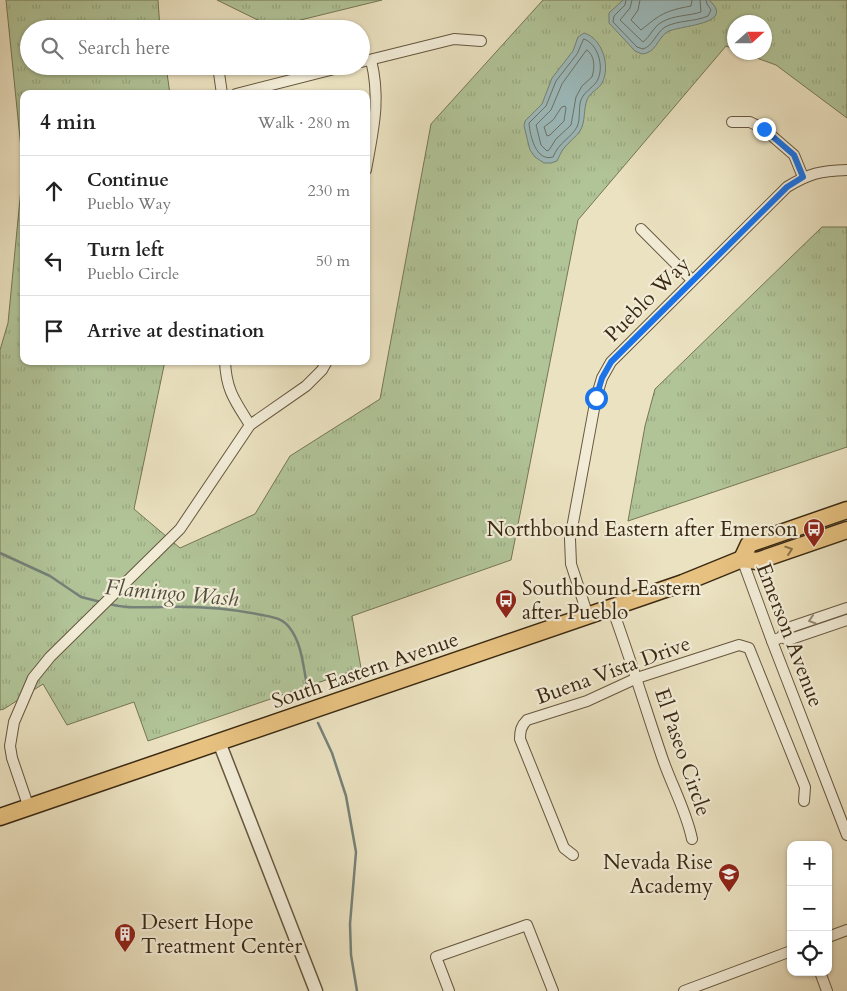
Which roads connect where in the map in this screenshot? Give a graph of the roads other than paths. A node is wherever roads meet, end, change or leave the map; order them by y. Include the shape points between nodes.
1 (481, 41) dead end
2 (370, 60) edge
3 (370, 69) edge
4 (219, 75) edge
5 (311, 75) edge
6 (221, 90) edge
7 (252, 90) edge
8 (732, 122) dead end
9 (370, 148) edge
10 (847, 170) edge
11 (803, 177) junction
12 (641, 229) dead end
13 (692, 280) junction
14 (225, 365) edge
15 (325, 365) edge
16 (250, 425) junction
17 (847, 510) edge
18 (847, 530) edge
19 (742, 559) junction
20 (612, 608) junction
21 (847, 608) edge
22 (588, 616) junction
23 (847, 620) edge
24 (782, 637) junction
25 (772, 641) junction
26 (637, 678) junction
27 (219, 742) junction
28 (804, 801) dead end
29 (29, 808) junction
30 (843, 812) edge
31 (0, 818) edge
32 (847, 835) edge
33 (692, 839) dead end
34 (573, 855) dead end
35 (847, 930) edge
36 (832, 936) edge
37 (787, 953) edge
38 (821, 976) edge
39 (316, 991) edge
40 (450, 991) edge
41 (553, 991) edge
42 (684, 991) edge
43 (827, 991) edge

1 - 2 street via 454,39
3 - 9 street via 376,80 377,109
4 - 6 street
5 - 7 street
8 - 11 street via 750,122 764,129 794,155
10 - 11 street, Pueblo Way via 820,171
11 - 13 street, Pueblo Way via 787,187
12 - 13 street
13 - 22 street, Pueblo Way via 611,362 602,378 570,539 571,564
14 - 16 street via 231,395
15 - 16 street via 306,386
16 - 29 street via 180,529 50,656 33,678 14,722 10,746
17 - 19 main road, South Eastern Avenue via 749,544
19 -> 18 main road, South Eastern Avenue via 757,562
19 - 20 main road, South Eastern Avenue
19 - 25 street, Emerson Avenue
20 - 22 main road, South Eastern Avenue
20 - 26 street, El Paseo Circle
21 -> 24 street via 785,629
22 - 27 main road, South Eastern Avenue
23 - 24 street via 788,640
24 - 25 street
25 - 30 street, Emerson Avenue
26 - 28 street, Buena Vista Drive via 739,644 750,648 805,787
26 - 33 street, El Paseo Circle
26 - 34 street, Buena Vista Drive via 587,701 527,720 520,730 520,739 564,848
27 - 29 main road, South Eastern Avenue
27 - 39 street
29 - 31 main road, South Eastern Avenue
30 - 32 street, Emerson Avenue
35 - 36 street
37 - 42 street
38 - 43 street
40 - 41 street via 436,957 527,925

